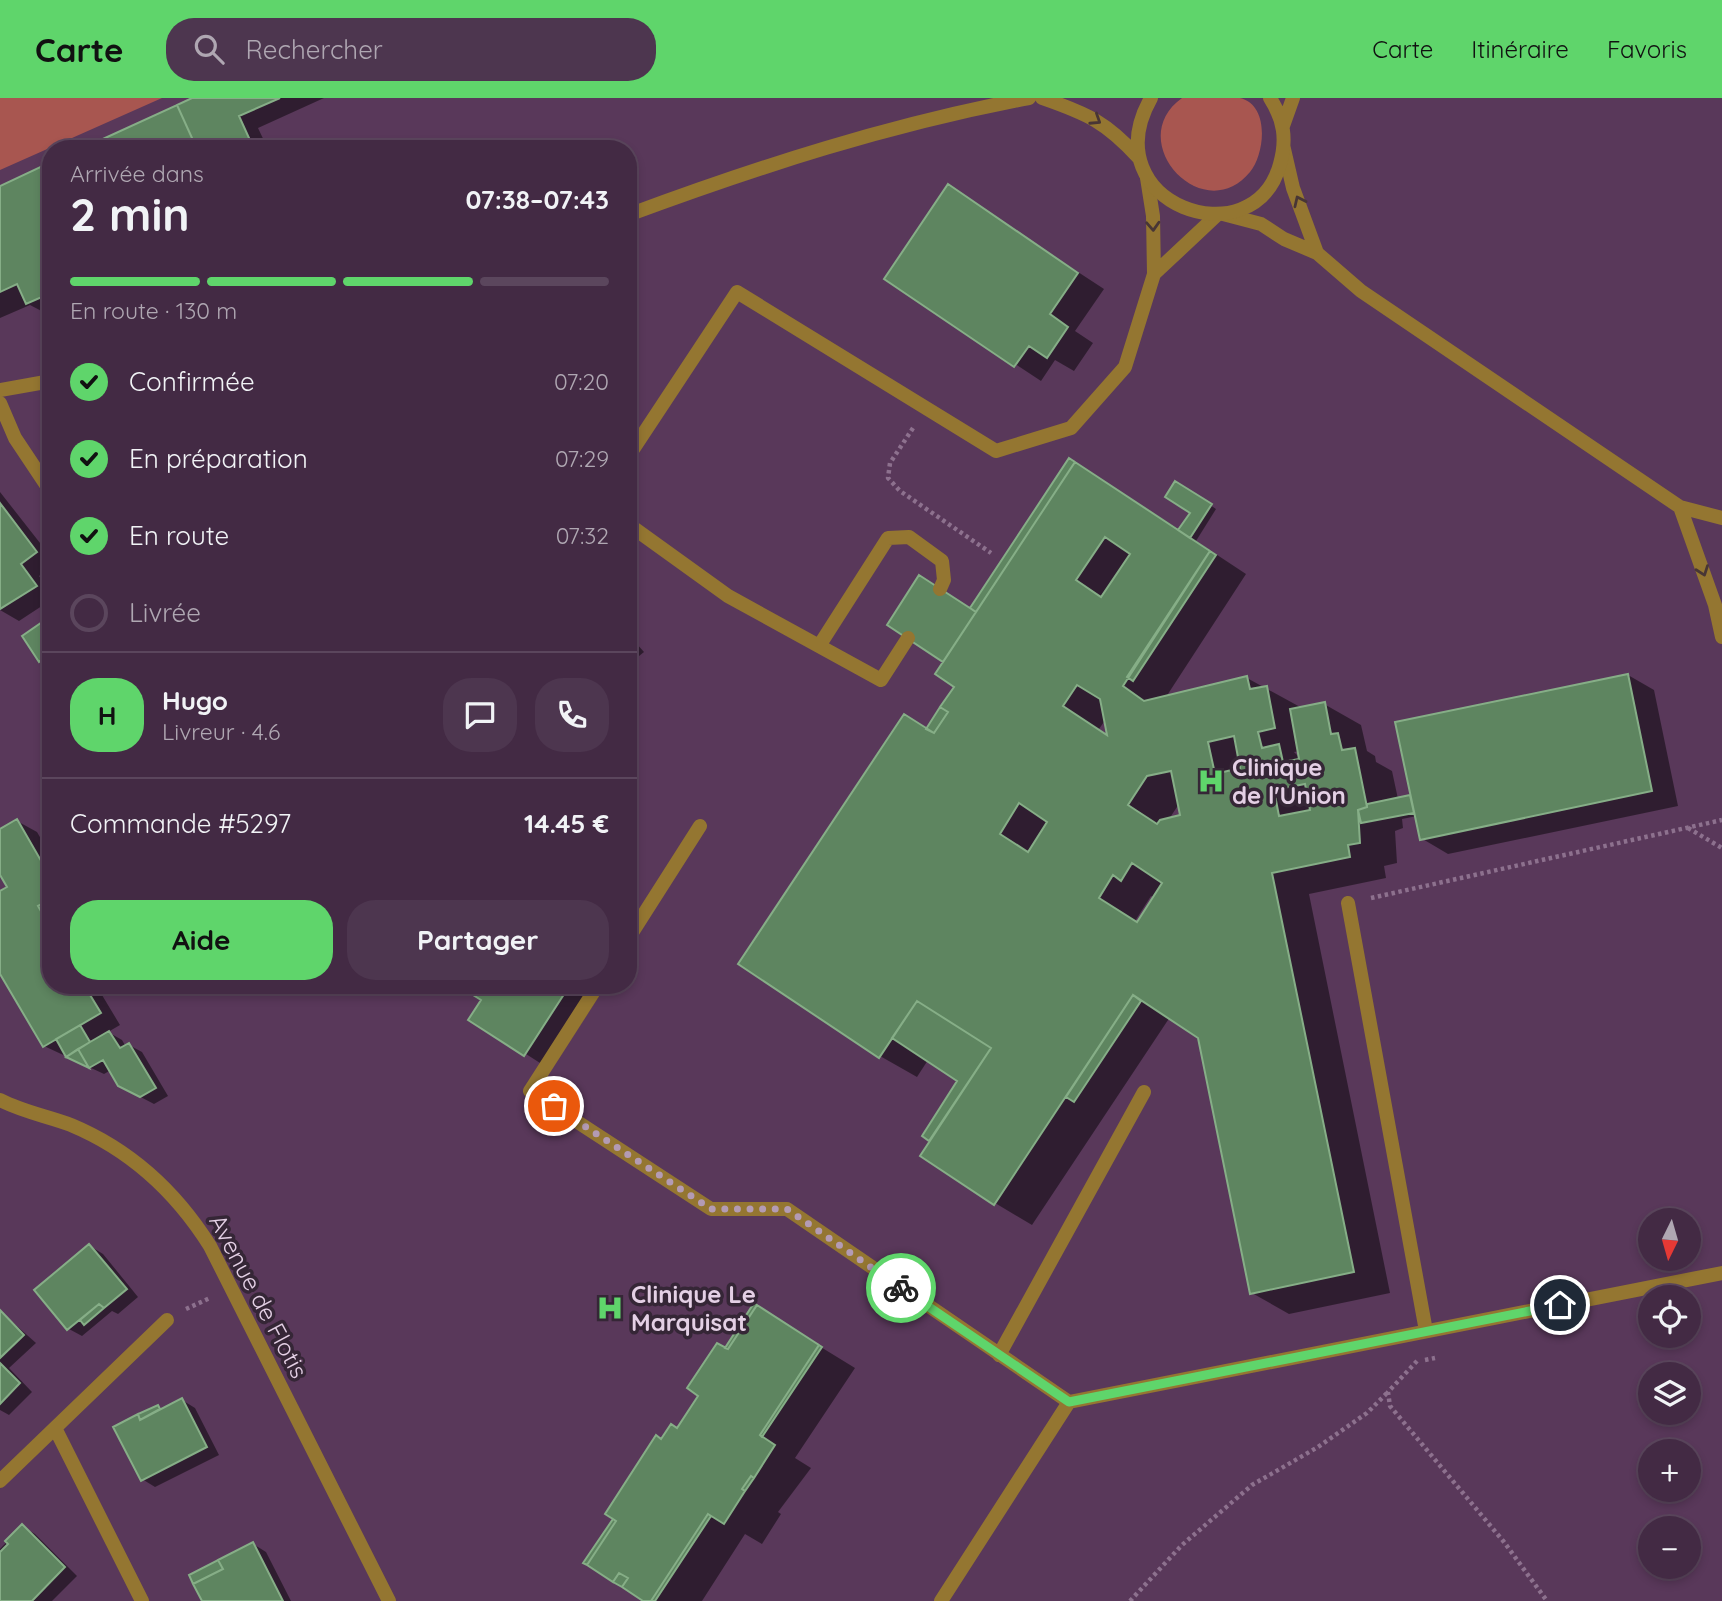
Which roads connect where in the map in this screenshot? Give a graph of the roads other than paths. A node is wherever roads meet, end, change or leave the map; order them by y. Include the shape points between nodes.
1 (1029, 98) edge
2 (1042, 98) edge
3 (1151, 98) edge
4 (1270, 98) edge
5 (1293, 98) edge
6 (1283, 126) junction
7 (1284, 149) junction
8 (1139, 158) junction
9 (1146, 178) junction
10 (637, 212) edge
11 (1221, 214) junction
12 (1317, 253) junction
13 (1154, 274) junction
14 (42, 383) edge
15 (0, 390) edge
16 (0, 403) edge
17 (637, 443) edge
18 (42, 479) edge
19 (1680, 507) junction
20 (1722, 519) edge
21 (637, 530) edge
22 (940, 589) dead end
23 (1722, 637) edge
24 (908, 639) dead end
25 (819, 646) junction
26 (700, 826) dead end
27 (1348, 903) road end
28 (637, 925) edge
29 (592, 994) edge
30 (1144, 1092) dead end
31 (0, 1100) edge
32 (1722, 1273) edge
33 (167, 1320) road end
34 (1426, 1331) junction
35 (999, 1355) junction
36 (1069, 1402) junction
37 (55, 1428) junction
38 (0, 1481) edge
39 (142, 1601) edge
40 (389, 1601) edge
41 (941, 1601) edge

1 - 10 street via 943,114 841,141
2 -> 8 street via 1088,114 1118,134
3 - 8 street via 1137,136
4 - 6 street
5 - 6 street
6 - 7 street
7 - 11 street via 1278,172 1265,191 1246,206
12 -> 7 street
8 - 9 street
9 - 11 street via 1177,206 1197,214
9 -> 13 street via 1153,216
11 - 12 street via 1261,224
11 - 13 street
12 - 19 street via 1361,291
13 - 17 street via 1125,367 1071,428 996,452 737,292
14 - 15 street
16 - 18 street via 15,439
19 - 20 street
19 -> 23 street via 1716,605
21 - 25 street via 728,596
22 - 25 street via 942,561 909,537 888,538
24 - 25 street via 881,681
26 - 28 street
27 - 34 street
29 - 35 street via 530,1091 711,1209 787,1209
30 - 35 street
31 - 40 street, Avenue de Flotis via 107,1143 142,1166 190,1215
32 - 34 street
33 - 37 street
34 - 36 street
35 - 36 street
36 - 41 street
37 - 38 street
37 - 39 street

